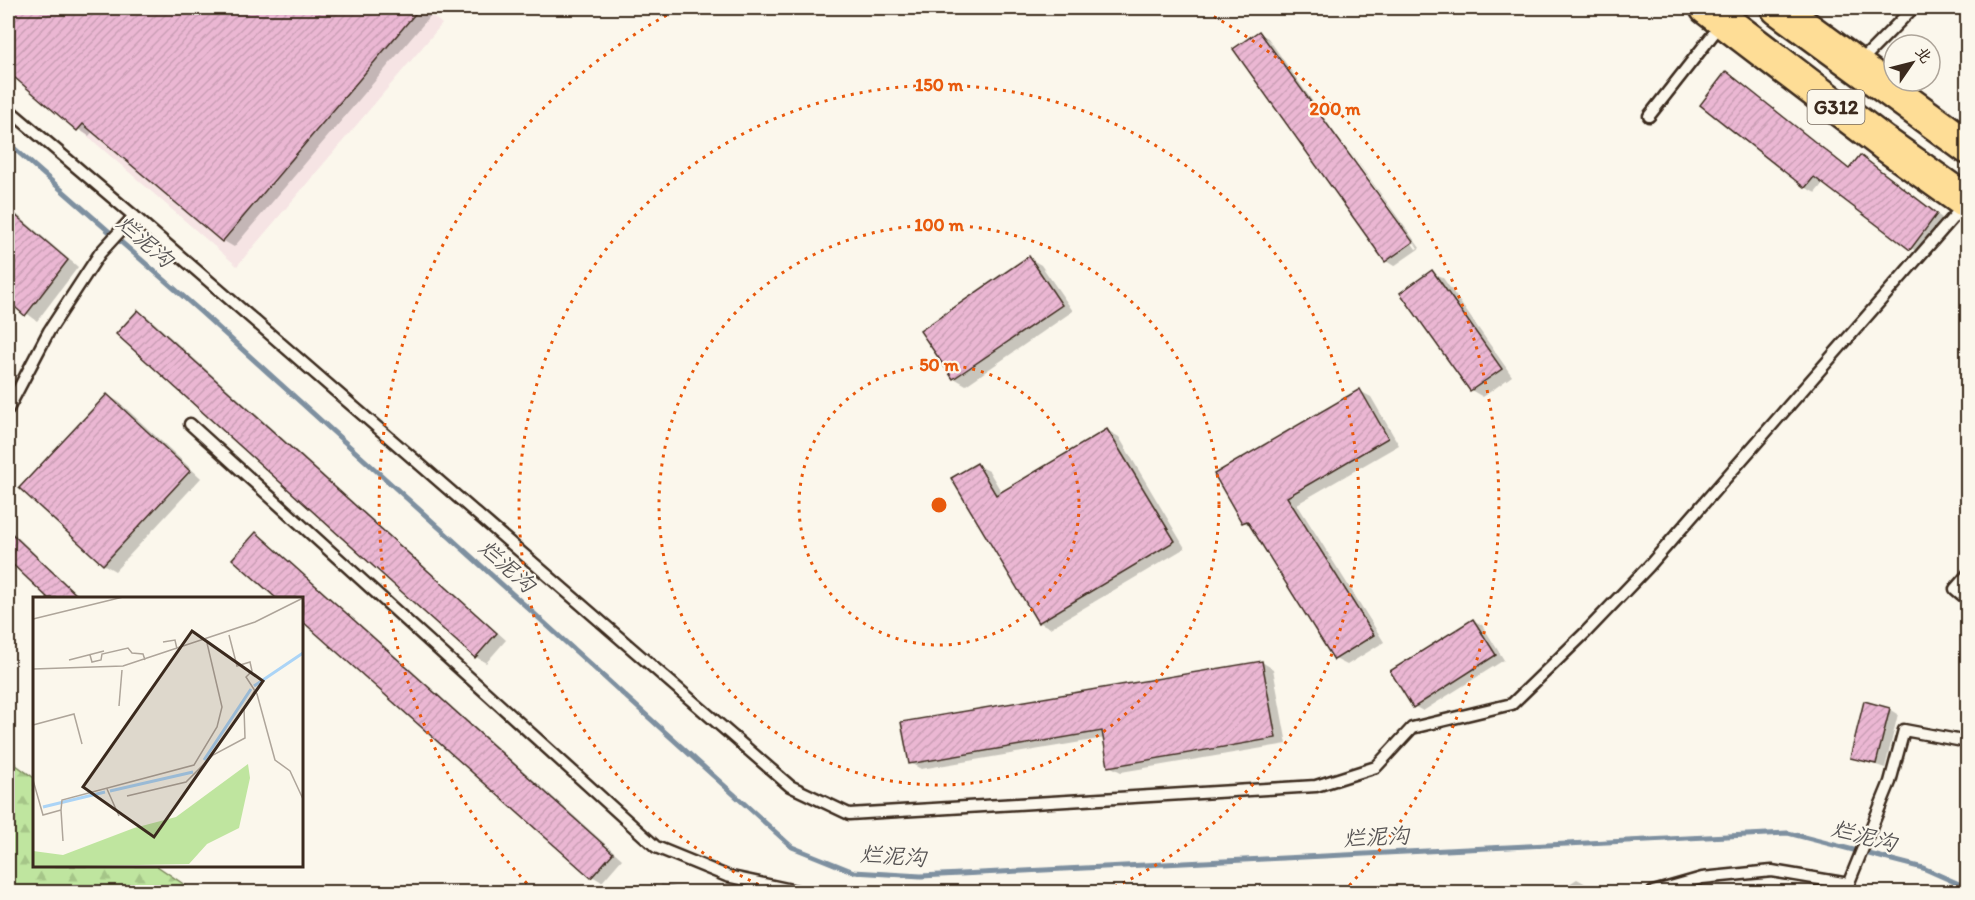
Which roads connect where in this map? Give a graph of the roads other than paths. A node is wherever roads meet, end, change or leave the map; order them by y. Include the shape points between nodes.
1 (1778, 8) edge
2 (1913, 8) edge
3 (1715, 14) edge
4 (1857, 66) junction
5 (1909, 106) junction
6 (8, 109) edge
7 (1649, 116) dead end
8 (1884, 143) junction
9 (1968, 147) edge
10 (1967, 203) edge
11 (134, 216) junction
12 (8, 409) edge
13 (190, 424) dead end
14 (1968, 574) edge
15 (1968, 600) edge
16 (1968, 742) edge
17 (1847, 888) edge
18 (801, 892) edge
19 (1653, 892) edge

1 - 4 highway, G312
2 - 4 lane
3 - 7 lane
3 - 8 highway, G312
4 - 5 highway, G312
5 - 8 highway
5 - 9 highway, G312
6 - 11 lane
8 - 10 highway, G312
10 - 11 lane via 1649,566 1512,704 1412,728 1376,767 1316,786 849,814 790,786
11 - 12 lane via 100,253 49,331
13 - 18 lane via 656,848 727,876
14 - 15 lane via 1955,589
16 - 17 lane via 1904,730 1890,782
17 - 19 lane via 1772,871 1702,878

